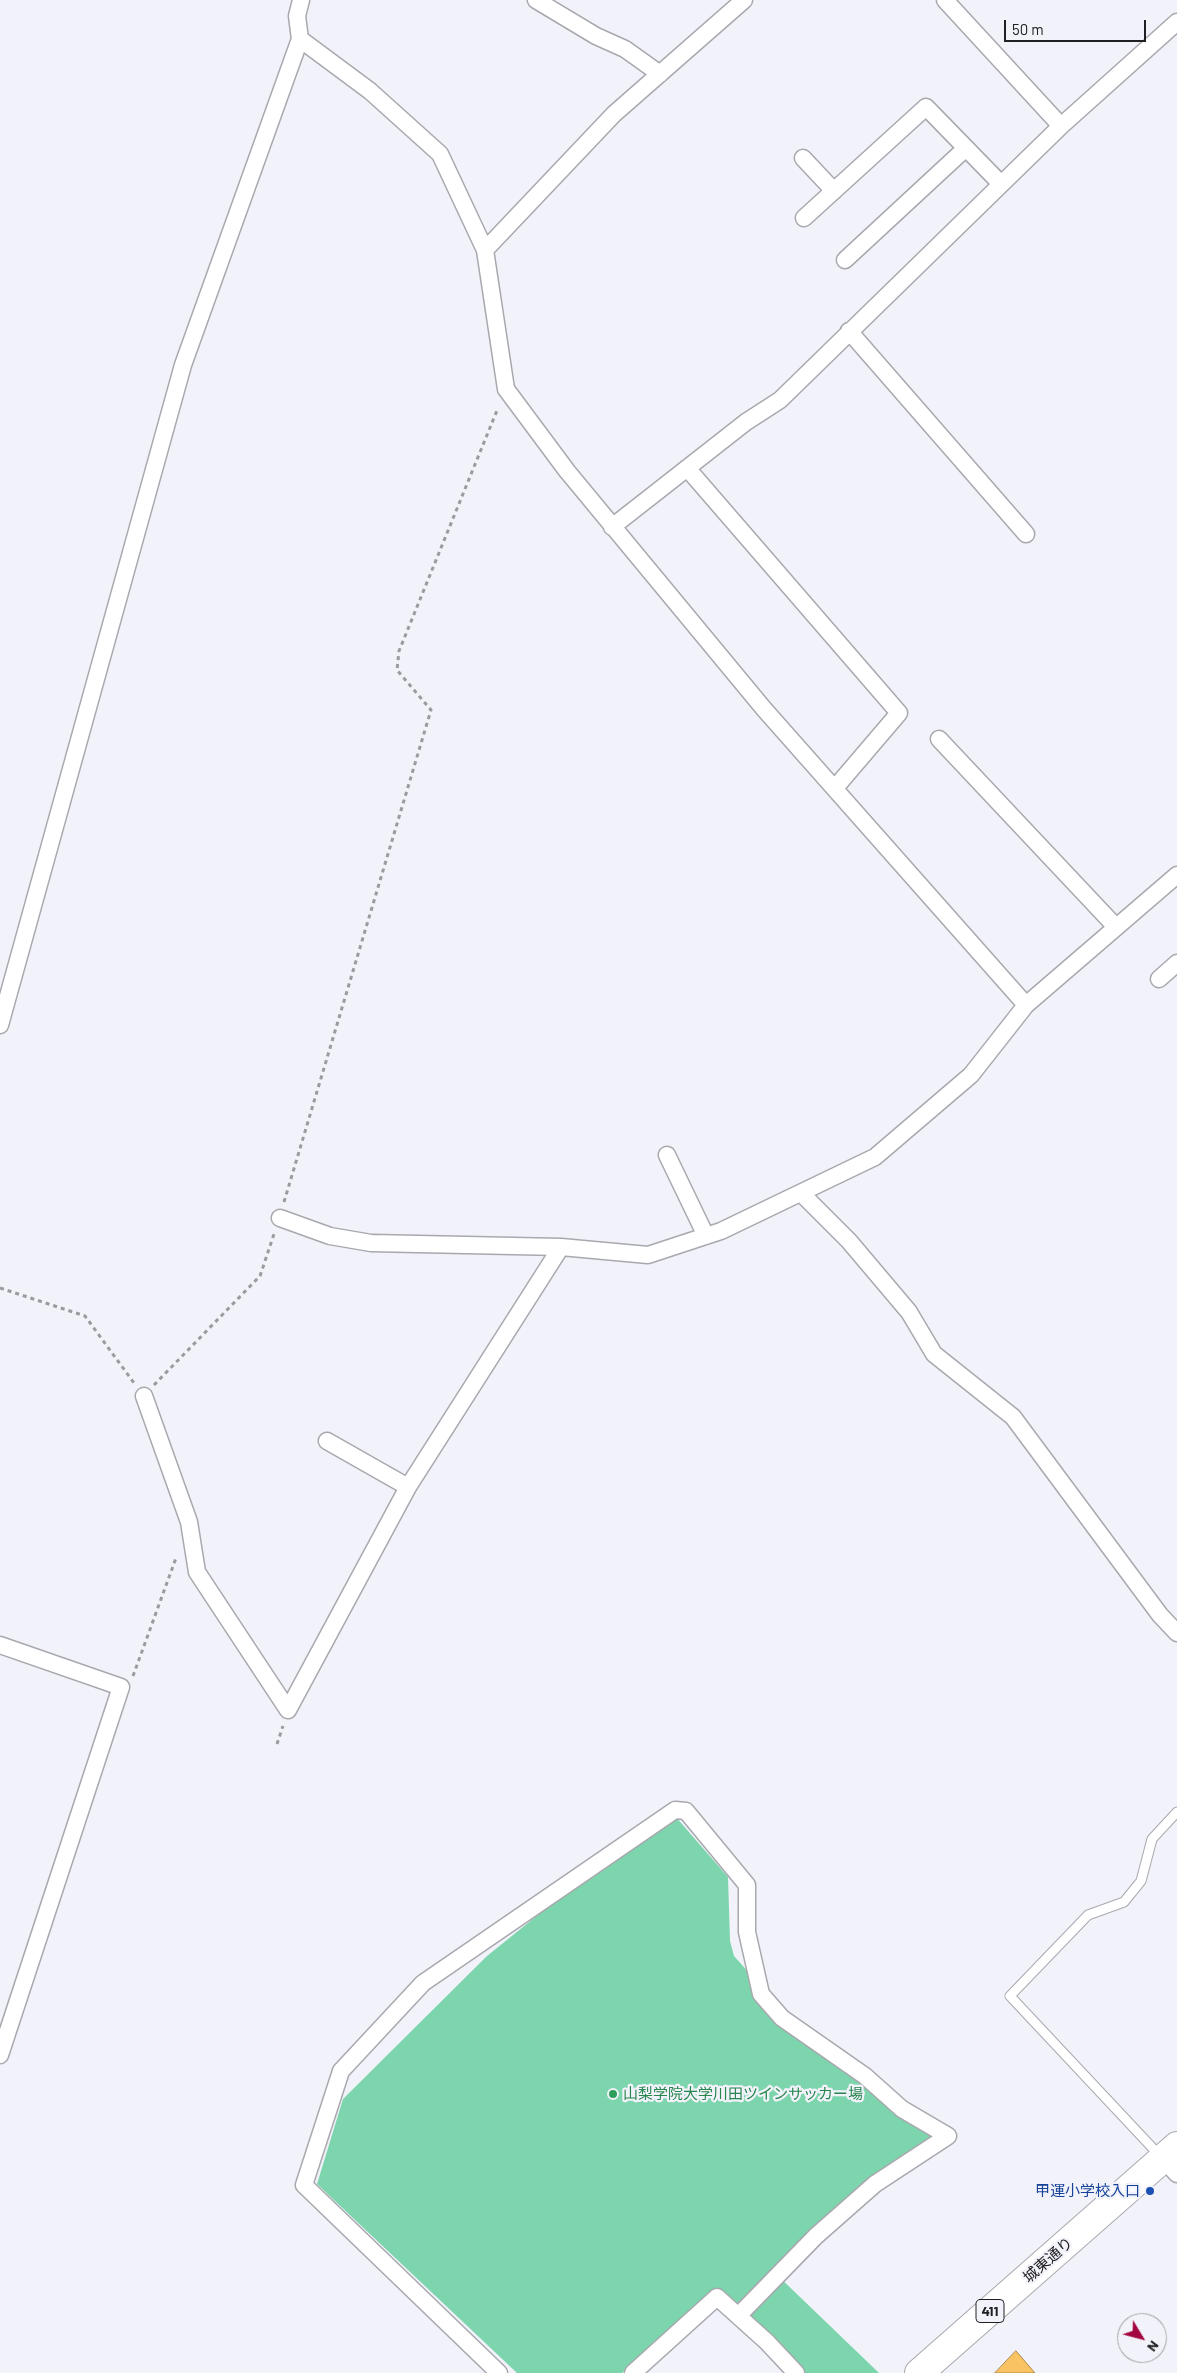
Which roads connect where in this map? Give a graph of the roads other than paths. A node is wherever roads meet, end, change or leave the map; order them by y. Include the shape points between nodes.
1 (301, 0) edge
2 (536, 0) edge
3 (744, 0) edge
4 (945, 0) edge
5 (1177, 22) edge
6 (300, 39) junction
7 (660, 74) junction
8 (1061, 126) junction
9 (966, 148) junction
10 (803, 158) dead end
11 (1001, 184) junction
12 (834, 191) junction
13 (804, 218) dead end
14 (485, 250) junction
15 (845, 260) dead end
16 (849, 331) junction
17 (687, 468) junction
18 (612, 527) junction
19 (1026, 534) dead end
20 (939, 739) dead end
21 (836, 788) junction
22 (1177, 875) edge
23 (1116, 927) junction
24 (1177, 963) edge
25 (1159, 978) dead end
26 (1026, 1005) junction
27 (0, 1025) edge
28 (667, 1155) dead end
29 (801, 1193) junction
30 (280, 1218) road end
31 (706, 1236) junction
32 (561, 1247) junction
33 (144, 1396) road end
34 (327, 1441) dead end
35 (408, 1487) junction
36 (1177, 1633) edge
37 (0, 1645) edge
38 (1177, 1812) edge
39 (2, 2044) edge
40 (1172, 2160) edge
41 (738, 2316) junction
42 (499, 2373) edge
43 (634, 2373) edge
44 (796, 2373) edge
45 (919, 2373) edge

1 - 6 street via 297,16
2 - 7 street via 625,50
3 - 7 street
4 - 8 street
5 - 8 street
6 - 14 street via 370,91 440,154
6 - 27 street via 183,365
7 - 14 street via 614,114
8 - 11 street
9 - 11 street
9 - 12 street via 926,108
9 - 15 street
10 - 12 street
11 - 16 street
12 - 13 street
14 - 18 street via 506,389
16 - 17 street via 780,400
16 - 19 street
17 - 18 street
17 - 21 street via 899,713
18 - 21 street via 764,709
20 - 23 street
21 - 26 street
22 - 23 street
23 - 26 street
24 - 25 street
26 - 29 street via 971,1076 875,1156
28 - 31 street
29 - 31 street
29 - 36 street via 849,1241 909,1312 934,1354 1013,1417 1160,1615
30 - 32 street via 330,1236 371,1243
31 - 32 street via 648,1255
32 - 35 street
33 - 35 street via 189,1522 197,1572 288,1710
34 - 35 street
37 - 39 street via 121,1687
38 - 40 lane via 1152,1839 1141,1882 1124,1902 1088,1915 1010,1996
40 - 45 highway, 城東通り / 411
41 - 42 street via 816,2236 868,2191 948,2136 902,2109 865,2076 782,2018 761,1994 746,1932 747,1885 686,1811 675,1810 423,1983 341,2071 304,2184
41 - 43 street via 717,2298
41 - 44 street

